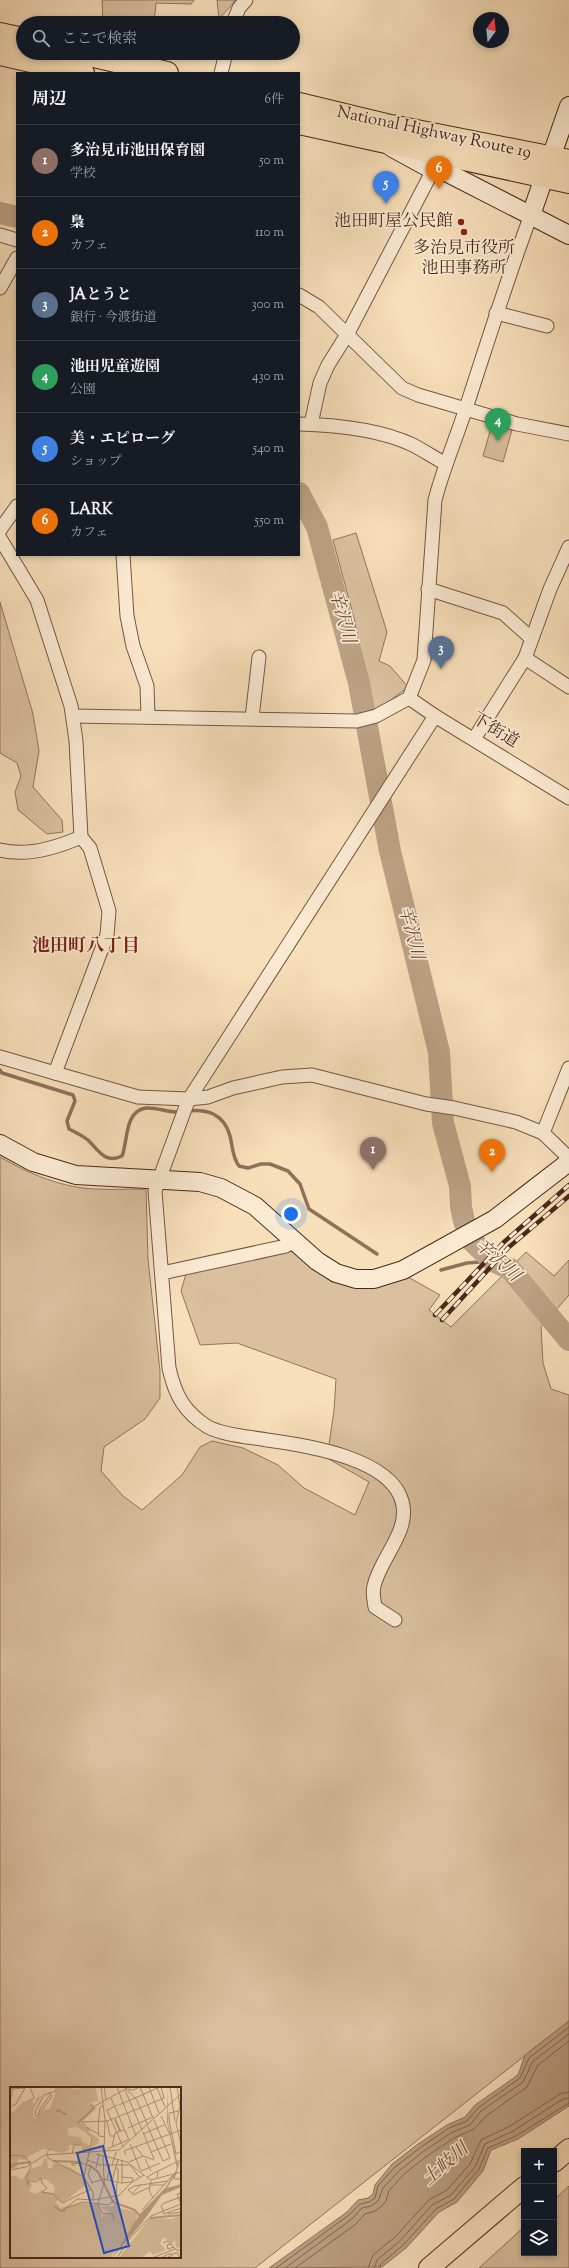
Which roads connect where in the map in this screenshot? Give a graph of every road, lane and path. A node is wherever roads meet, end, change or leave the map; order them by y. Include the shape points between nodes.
1 (246, 0) edge
2 (236, 16) edge
3 (0, 34) edge
4 (16, 37) edge
5 (0, 54) edge
6 (16, 58) edge
7 (27, 60) edge
8 (112, 60) edge
9 (224, 60) edge
10 (80, 72) edge
11 (163, 72) edge
12 (221, 72) edge
13 (300, 104) edge
14 (569, 106) edge
15 (300, 123) edge
16 (381, 142) junction
17 (560, 159) edge
18 (433, 170) junction
19 (544, 177) junction
20 (569, 182) edge
21 (531, 215) junction
22 (0, 235) edge
23 (569, 235) edge
24 (16, 240) edge
25 (16, 260) edge
26 (0, 288) edge
27 (300, 295) edge
28 (496, 313) junction
29 (547, 326) dead end
30 (348, 333) junction
31 (466, 408) junction
32 (305, 424) edge
33 (569, 434) edge
34 (446, 464) junction
35 (16, 507) edge
36 (0, 530) edge
37 (0, 538) edge
38 (569, 547) edge
39 (124, 556) edge
40 (428, 589) junction
41 (531, 638) junction
42 (259, 657) dead end
43 (525, 658) junction
44 (569, 687) edge
45 (409, 698) junction
46 (74, 716) junction
47 (148, 716) junction
48 (435, 716) junction
49 (252, 718) junction
50 (474, 739) junction
51 (567, 792) edge
52 (81, 837) junction
53 (0, 850) edge
54 (0, 1057) edge
55 (569, 1068) edge
56 (55, 1073) junction
57 (186, 1107) junction
58 (543, 1133) junction
59 (0, 1144) edge
60 (569, 1158) edge
61 (569, 1162) edge
62 (158, 1180) junction
63 (293, 1239) junction
64 (162, 1273) junction
65 (395, 1620) dead end
66 (569, 2149) edge
67 (557, 2159) edge
68 (521, 2190) edge
69 (429, 2268) edge

1 - 2 street
3 - 4 highway
5 - 6 highway
7 - 10 highway
8 - 11 highway
9 - 12 street
13 - 17 highway, National Highway Route 19 via 386,125
14 - 17 street
15 - 16 highway, National Highway Route 19
16 - 18 street
16 - 19 highway, National Highway Route 19
17 - 19 street
18 - 21 street via 448,173
18 - 30 street
19 - 20 highway, National Highway Route 19
19 - 21 street
21 - 23 street
21 - 28 street
22 - 24 street
25 - 26 street
27 - 30 street via 319,307
28 - 29 street
28 - 31 street
30 - 31 street via 402,388
30 - 32 street via 328,365
31 - 33 street via 517,424
31 - 34 street
32 - 34 street via 353,429 393,437
34 - 40 street via 435,500
35 - 36 street
37 - 46 street via 37,600
38 - 41 street
39 - 47 street via 127,616 133,646 147,686
40 - 41 street via 503,613
40 - 45 street via 424,660
41 - 43 street
42 - 49 street
43 - 44 street
43 - 50 street
45 - 48 street, 下街道
45 - 49 street via 376,716 357,720
46 - 47 street
46 - 52 street
47 - 49 street
48 - 50 street, 下街道
48 - 57 street
50 - 51 street, 下街道
52 - 53 street via 62,846 32,852
52 - 56 street via 90,848 109,911 107,935
54 - 56 street
55 - 58 street
56 - 57 street via 138,1097
57 - 58 street via 234,1088 282,1077 312,1075 431,1105 516,1122
57 - 62 street
58 - 60 street
59 - 62 street via 32,1162 76,1175
61 - 63 street via 494,1218 403,1270 374,1279 356,1279 336,1273 317,1261
62 - 63 street via 200,1182 221,1188 255,1206
62 - 64 street via 155,1202
63 - 64 street via 286,1246
64 - 65 street via 169,1368 173,1386 180,1402 200,1421 210,1428 240,1436 298,1444 358,1461 374,1469 398,1490 403,1503 398,1536 379,1569 373,1587 375,1607
66 - 67 main road
68 - 69 main road

